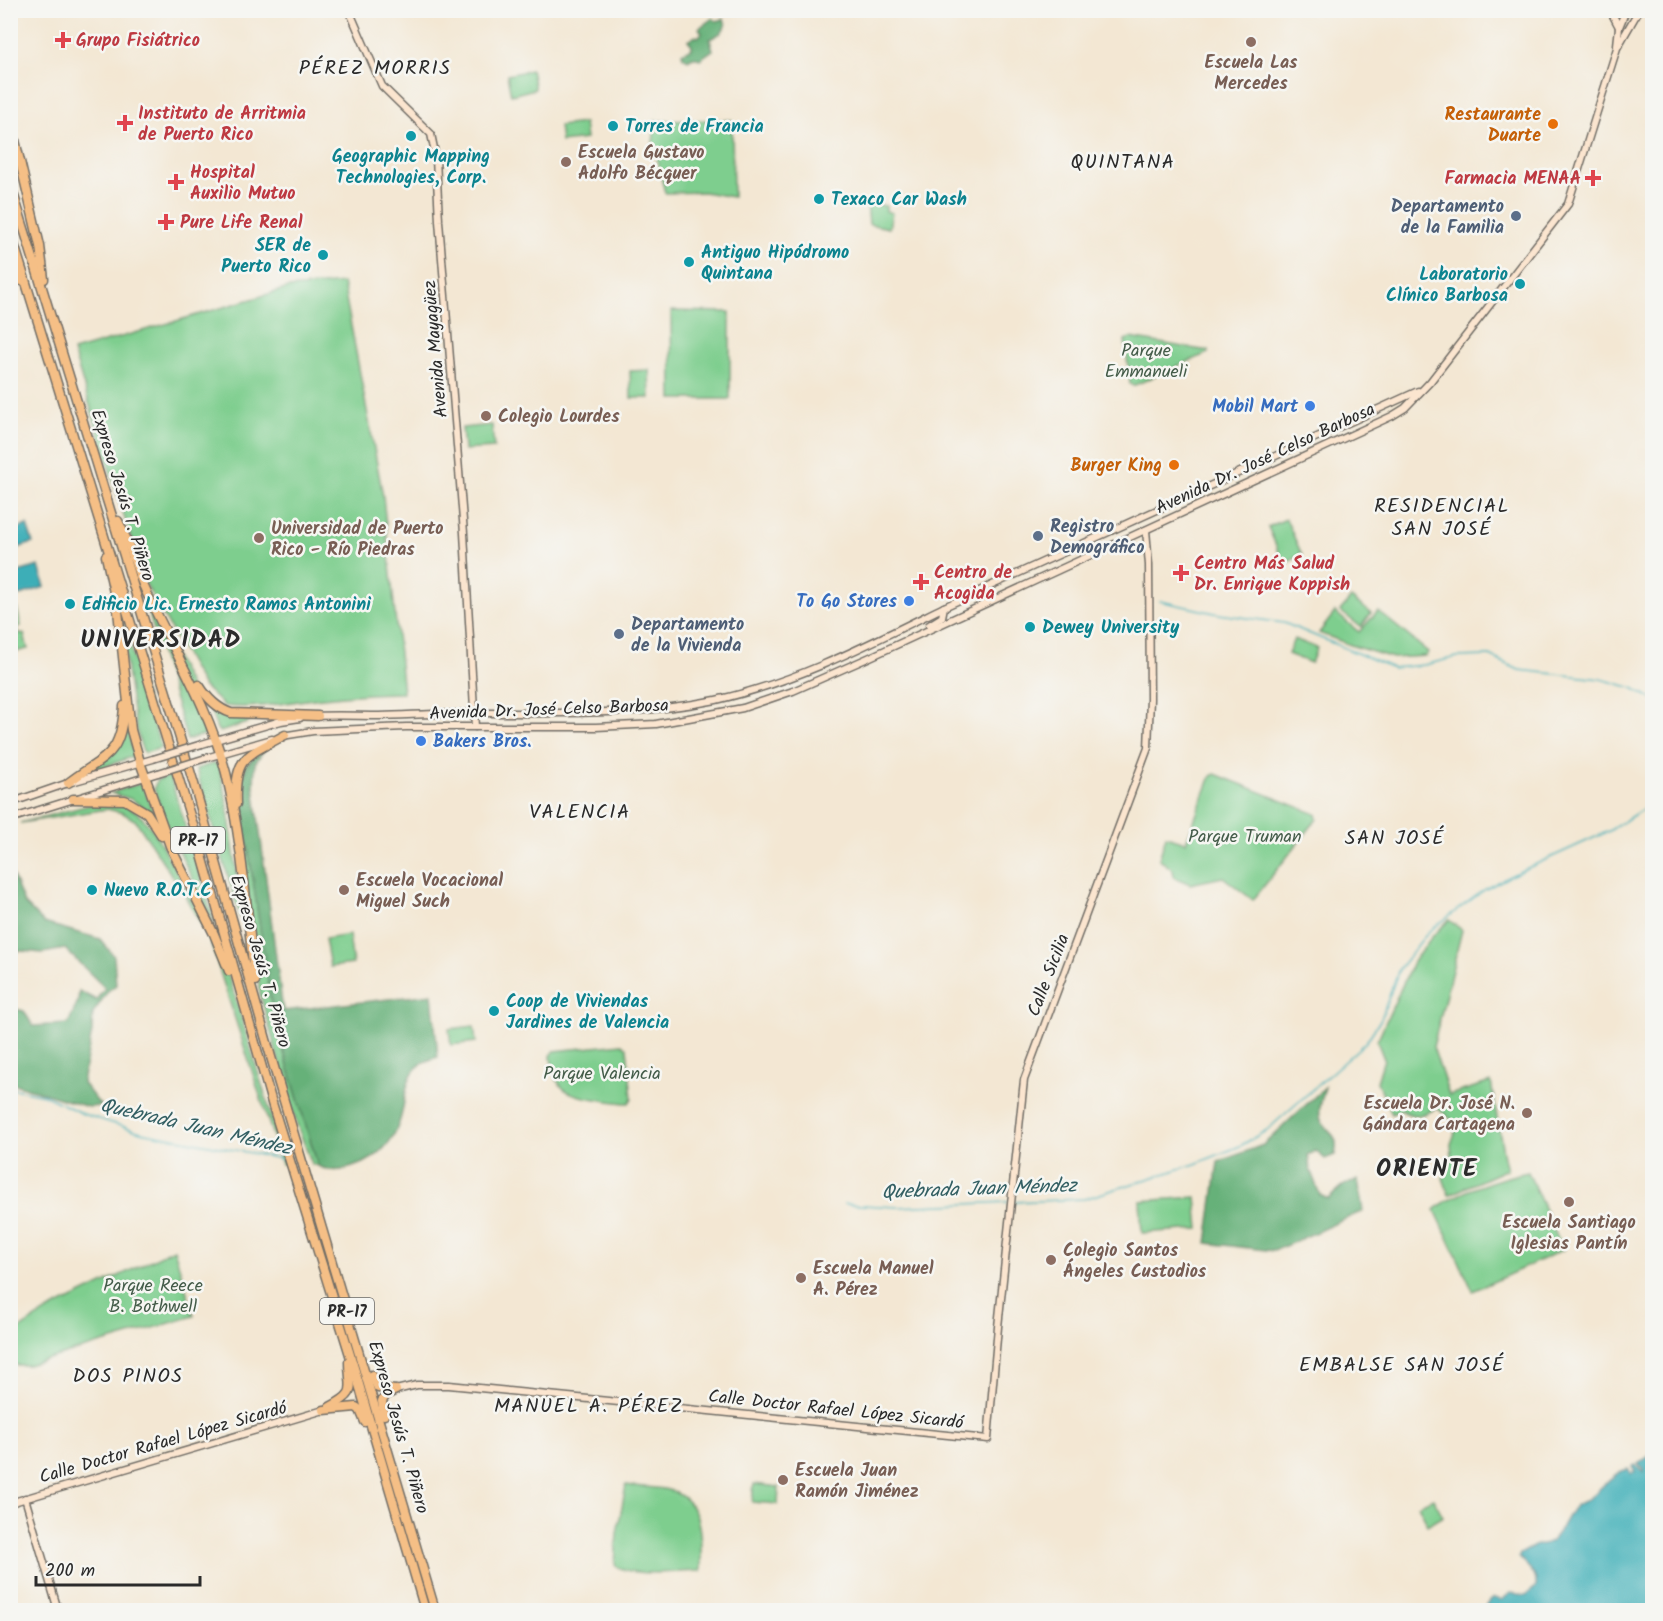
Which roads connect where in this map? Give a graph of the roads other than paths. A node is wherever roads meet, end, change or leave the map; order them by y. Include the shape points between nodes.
1 (349, 10) edge
2 (1610, 10) edge
3 (1626, 10) edge
4 (1635, 12) edge
5 (1619, 27) junction
6 (1617, 48) junction
7 (10, 119) edge
8 (10, 183) edge
9 (10, 231) edge
10 (10, 253) edge
11 (47, 301) junction
12 (34, 304) junction
13 (1423, 389) junction
14 (109, 505) junction
15 (103, 529) junction
16 (1146, 530) junction
17 (944, 608) junction
18 (916, 634) junction
19 (187, 669) junction
20 (125, 687) junction
21 (475, 713) junction
22 (318, 716) junction
23 (475, 727) junction
24 (285, 735) junction
25 (215, 740) junction
26 (220, 754) junction
27 (140, 762) junction
28 (145, 777) junction
29 (68, 783) junction
30 (73, 799) junction
31 (10, 803) edge
32 (10, 819) edge
33 (237, 837) junction
34 (170, 846) junction
35 (258, 1008) junction
36 (245, 1011) junction
37 (359, 1350) junction
38 (349, 1353) junction
39 (396, 1390) junction
40 (324, 1410) junction
41 (988, 1439) joint
42 (387, 1445) junction
43 (378, 1449) junction
44 (25, 1498) junction
45 (10, 1503) edge
46 (58, 1611) edge
47 (425, 1611) edge
48 (437, 1611) edge

1 - 21 main road, Avenida Mayagüez via 382,86 431,134 436,158
2 - 5 main road
3 - 5 main road, Avenida Dr. José Celso Barbosa
4 - 6 main road, Avenida Dr. José Celso Barbosa
5 - 6 main road, Avenida Dr. José Celso Barbosa
6 - 13 main road, Avenida Dr. José Celso Barbosa via 1568,204
7 - 11 highway via 40,246
8 - 11 highway, Expreso Jesús T. Piñero / PR-17
9 - 12 highway, Expreso Jesús T. Piñero / PR-17
10 - 12 highway
11 - 14 highway, Expreso Jesús T. Piñero / PR-17
12 - 15 highway, Expreso Jesús T. Piñero / PR-17
13 - 16 main road, Avenida Dr. José Celso Barbosa via 1405,408 1384,420
13 - 17 main road, Avenida Dr. José Celso Barbosa
14 - 19 highway via 146,590
14 - 35 highway, Expreso Jesús T. Piñero / PR-17
15 - 20 highway via 119,622
15 - 36 highway, Expreso Jesús T. Piñero / PR-17
16 - 18 main road, Avenida Dr. José Celso Barbosa
16 - 41 main road, Calle Sicilia via 1148,748 1024,1080
17 - 18 main road via 942,617
17 - 21 main road, Avenida Dr. José Celso Barbosa via 811,669 717,699 642,711
18 - 23 main road, Avenida Dr. José Celso Barbosa via 792,691 720,713 656,724
19 - 22 highway via 209,699 226,711 244,715
19 - 25 highway
20 - 27 highway
20 - 29 highway via 122,730 112,749 95,766
21 - 22 main road, Avenida Dr. José Celso Barbosa
21 - 23 main road, Avenida Mayagüez
22 - 25 main road, Avenida Dr. José Celso Barbosa via 281,721
23 - 24 main road, Avenida Dr. José Celso Barbosa via 313,730
24 - 26 main road, Avenida Dr. José Celso Barbosa
24 - 33 highway via 253,751 241,764 235,786
25 - 26 highway
25 - 27 main road, Avenida Dr. José Celso Barbosa, bridge
26 - 28 main road, Avenida Dr. José Celso Barbosa, bridge
26 - 33 highway
27 - 28 highway
27 - 29 main road, Avenida Dr. José Celso Barbosa
28 - 30 main road, Avenida Dr. José Celso Barbosa
28 - 34 highway
29 - 31 main road, Avenida Dr. José Celso Barbosa
30 - 32 main road, Avenida Dr. José Celso Barbosa
30 - 34 highway via 125,800 147,813
33 - 35 highway
34 - 36 highway via 214,934
35 - 37 highway, Expreso Jesús T. Piñero / PR-17
36 - 38 highway, Expreso Jesús T. Piñero / PR-17
37 - 39 highway via 376,1386
37 - 42 highway, Expreso Jesús T. Piñero / PR-17
38 - 40 highway via 351,1391
38 - 43 highway, Expreso Jesús T. Piñero / PR-17
39 - 41 main road, Calle Doctor Rafael López Sicardó via 417,1385 449,1385
39 - 42 highway via 382,1401
40 - 43 highway via 358,1408
40 - 44 main road, Calle Doctor Rafael López Sicardó
42 - 48 highway, Expreso Jesús T. Piñero / PR-17
43 - 47 highway, Expreso Jesús T. Piñero / PR-17
44 - 45 main road, Calle Doctor Rafael López Sicardó
44 - 46 main road

